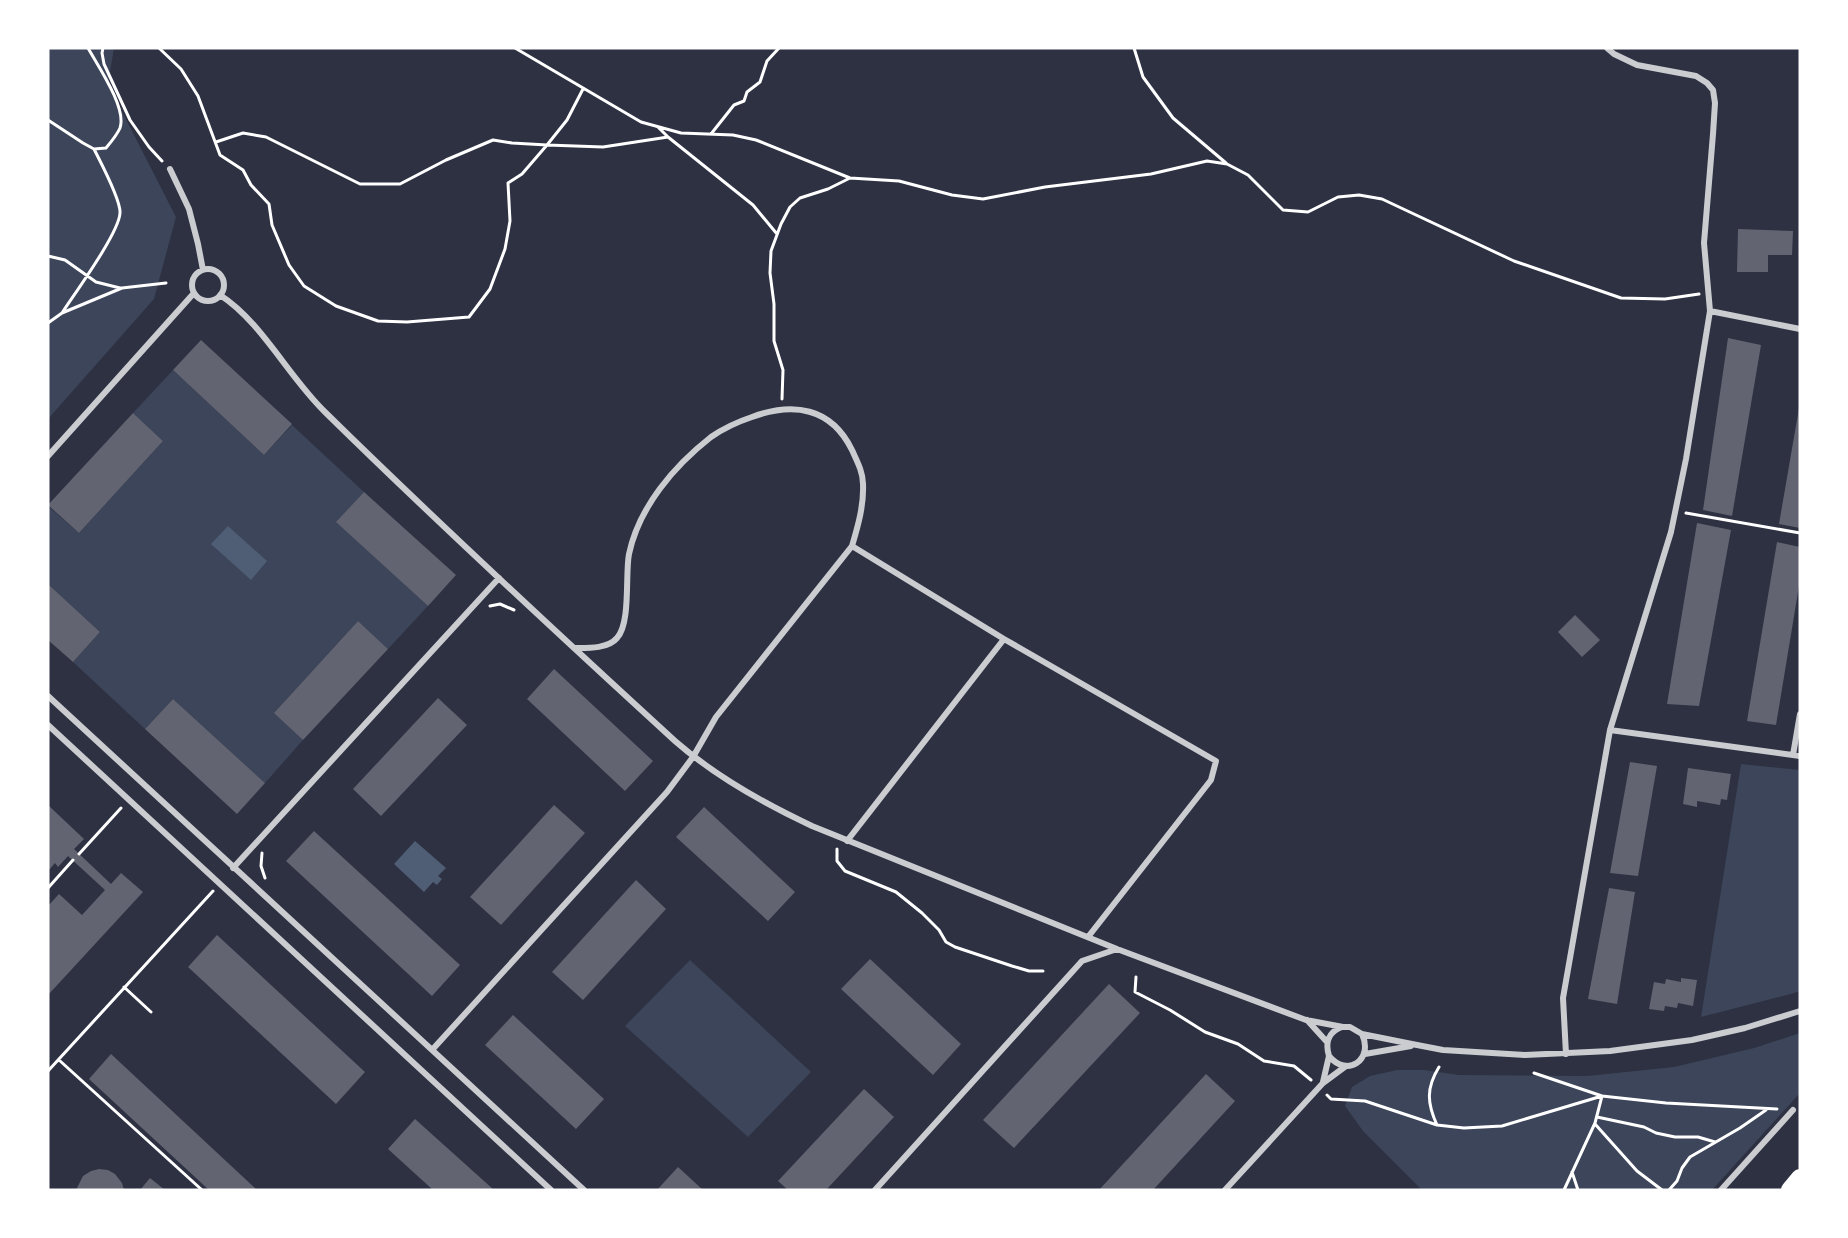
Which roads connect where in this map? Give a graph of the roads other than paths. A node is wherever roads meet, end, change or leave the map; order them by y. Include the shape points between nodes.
1 (1607, 48) edge
2 (170, 169) road end
3 (202, 270) junction
4 (194, 292) junction
5 (220, 295) junction
6 (1710, 311) junction
7 (1800, 329) edge
8 (48, 456) edge
9 (852, 546) junction
10 (499, 578) junction
11 (1004, 639) junction
12 (573, 648) junction
13 (48, 696) edge
14 (1800, 714) edge
15 (48, 725) edge
16 (1610, 730) junction
17 (1797, 756) edge
18 (693, 757) junction
19 (847, 841) junction
20 (232, 868) junction
21 (1088, 937) junction
22 (1117, 949) junction
23 (1800, 1011) edge
24 (1306, 1020) junction
25 (1343, 1027) junction
26 (1362, 1034) junction
27 (1327, 1042) junction
28 (1417, 1045) junction
29 (432, 1050) junction
30 (1365, 1054) junction
31 (1566, 1054) junction
32 (1329, 1056) junction
33 (1346, 1066) junction
34 (1323, 1083) junction
35 (1793, 1110) road end
36 (1800, 1178) edge
37 (551, 1190) edge
38 (584, 1190) edge
39 (875, 1190) edge
40 (1225, 1190) edge
41 (1721, 1190) edge
42 (1790, 1190) edge

1 - 6 street via 1637,66 1696,76 1713,90 1704,243
2 - 3 street via 189,209
3 - 4 street via 193,280
3 - 5 street via 220,275
4 - 5 street via 207,301
4 - 8 street
5 - 10 street via 249,320 322,410
6 - 7 street
6 - 16 street via 1675,511
9 - 11 street
9 - 12 street via 859,523 863,482 850,446 824,417 804,410 765,412 711,437 668,478 635,533 629,555 624,622 618,638 607,645
9 - 18 street via 716,717
10 - 12 street
10 - 20 street
11 - 19 street
11 - 21 street via 1216,761 1210,780
12 - 18 street
13 - 20 street
14 - 17 street
15 - 37 street
16 - 17 street
16 - 31 street via 1563,998
18 - 19 street via 772,808
18 - 29 street via 667,792
19 - 21 street
20 - 29 street
21 - 22 street
22 - 24 street
22 - 39 street via 1082,961
23 - 31 street via 1692,1040
24 - 25 street
24 - 27 street
25 - 26 street
25 - 27 street via 1332,1032
26 - 28 street
26 - 30 street
27 - 32 street
28 - 30 street
28 - 31 street via 1485,1053
29 - 38 street
30 - 33 street via 1354,1065
32 - 33 street
32 - 34 street
33 - 34 street
34 - 40 street
35 - 41 street
36 - 42 highway

